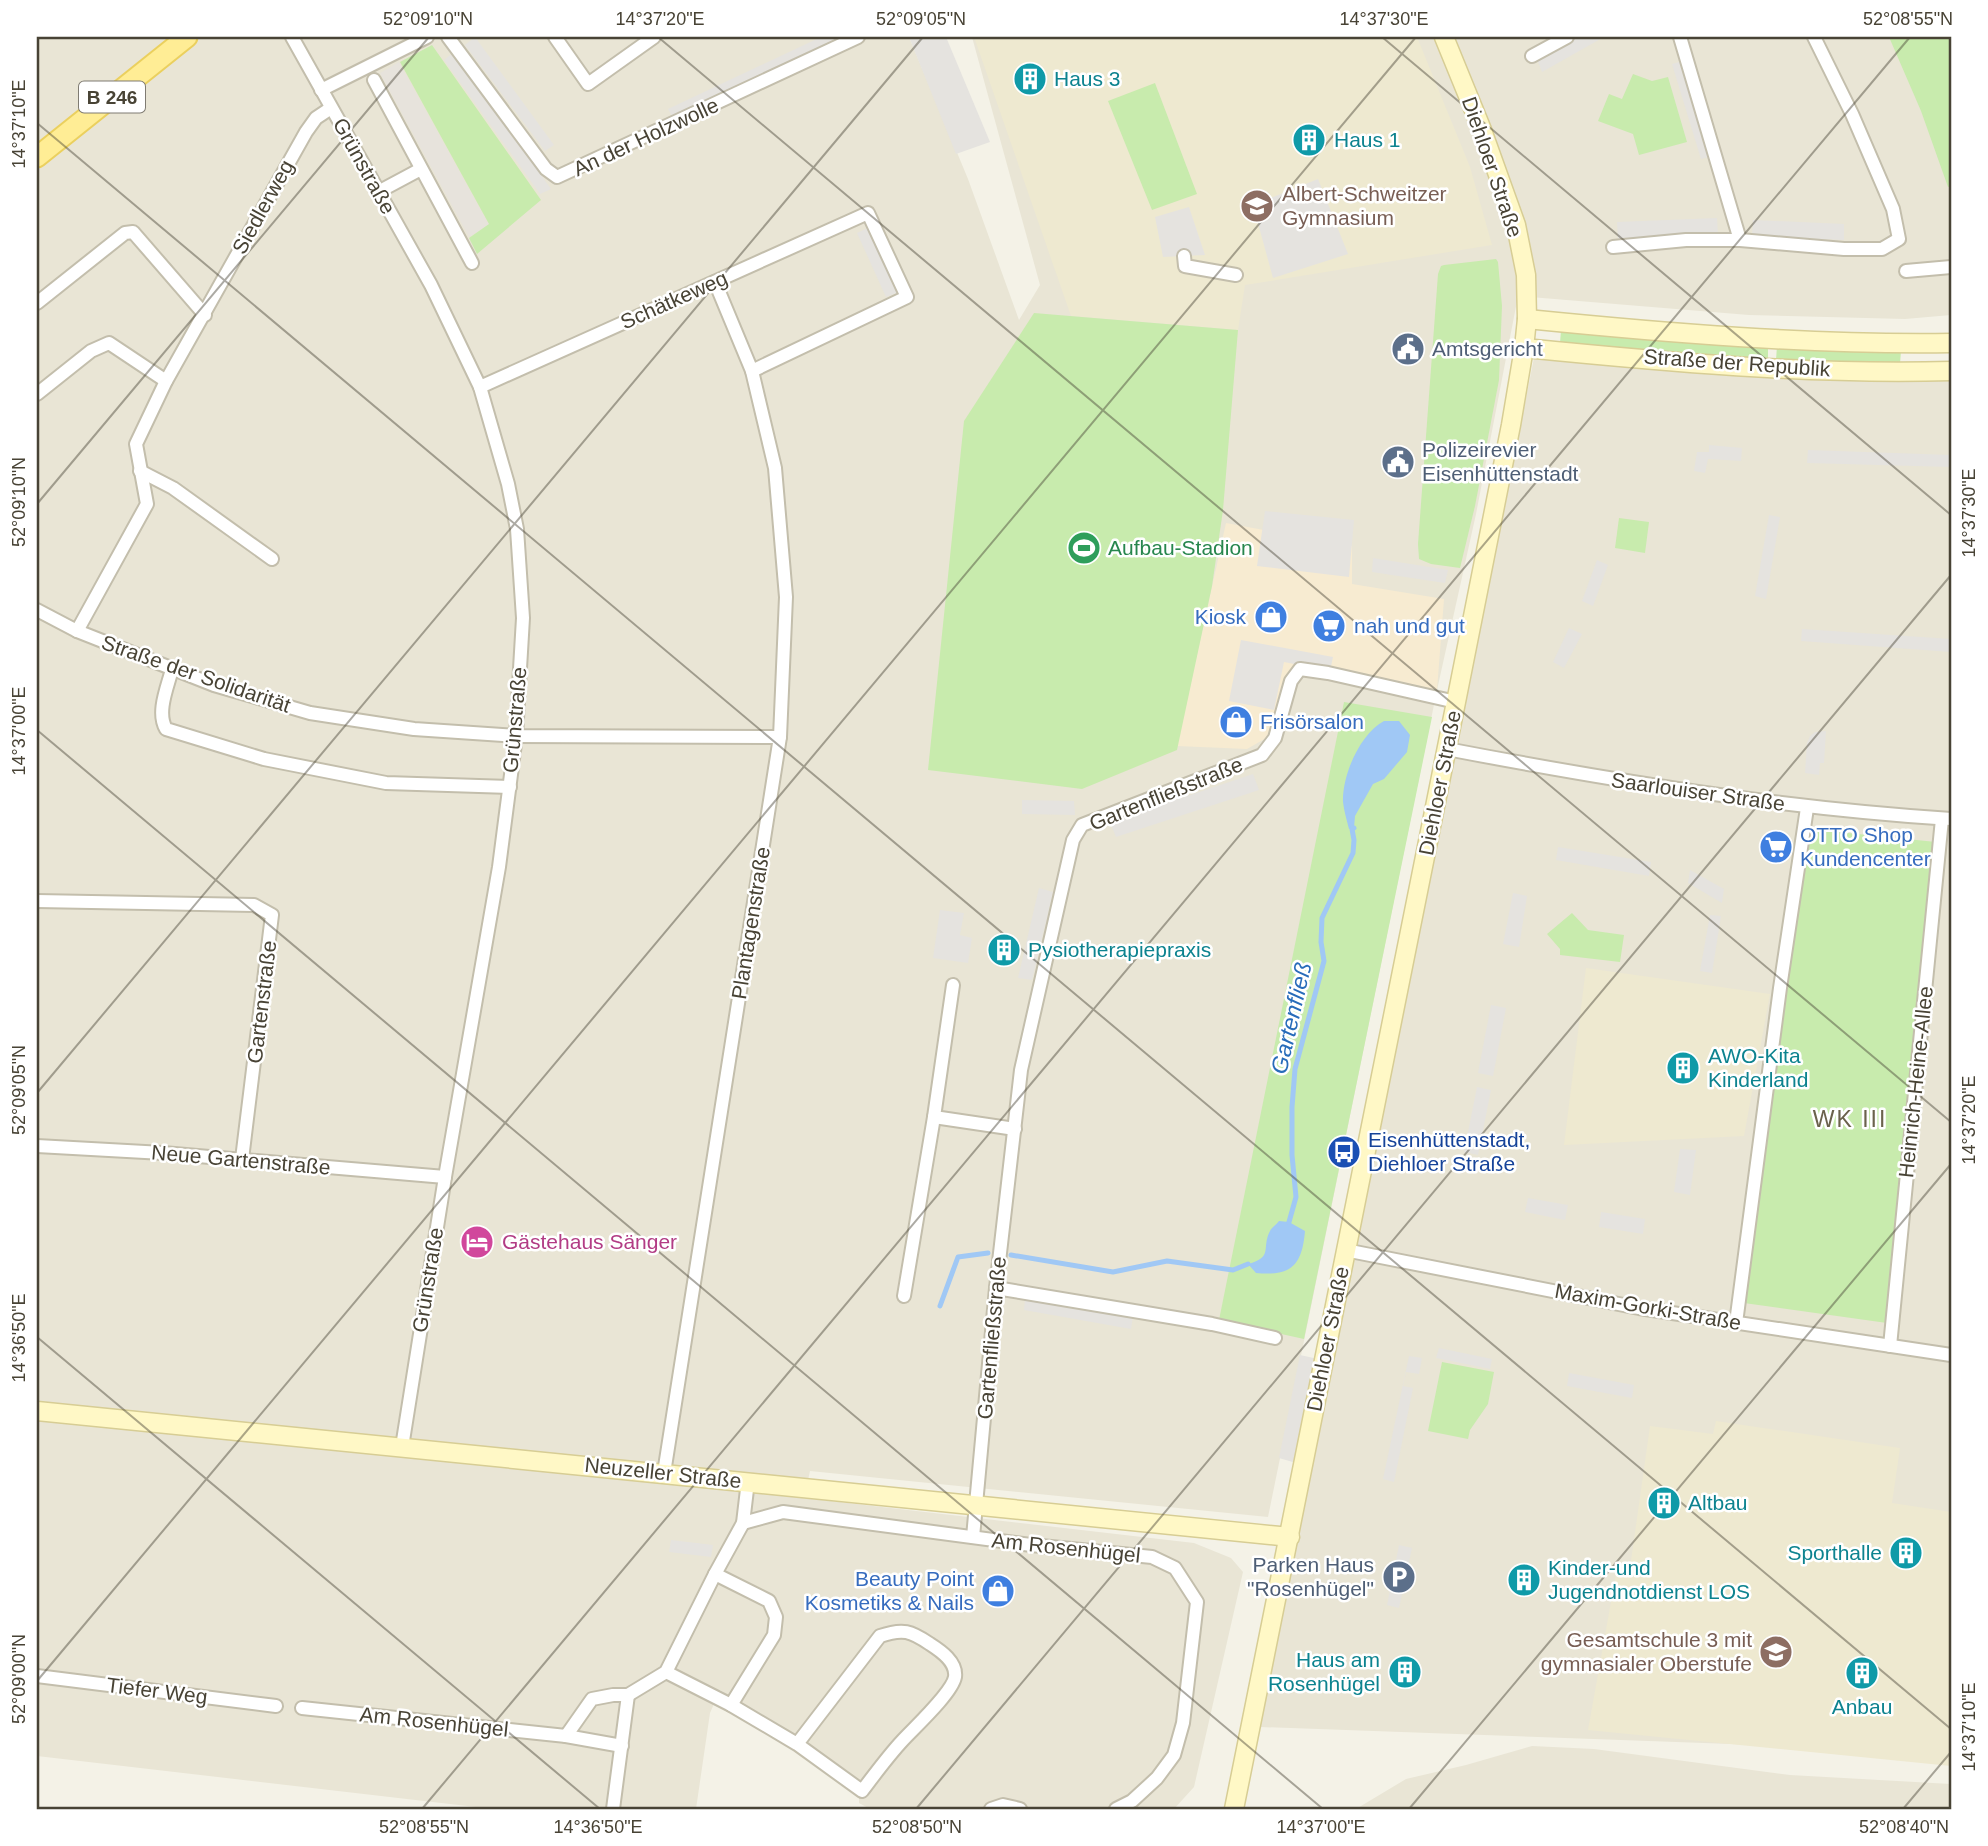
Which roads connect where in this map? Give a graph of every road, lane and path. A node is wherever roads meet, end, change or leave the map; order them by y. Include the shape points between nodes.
1 (187, 37) edge
2 (292, 37) edge
3 (427, 37) edge
4 (448, 37) edge
5 (555, 37) edge
6 (654, 37) edge
7 (858, 37) edge
8 (1444, 37) edge
9 (1567, 37) edge
10 (1680, 37) edge
11 (1814, 37) edge
12 (1532, 56) dead end
13 (374, 80) dead end
14 (321, 90) junction
15 (331, 108) junction
16 (37, 158) edge
17 (421, 169) junction
18 (378, 192) junction
19 (1740, 240) junction
20 (1613, 247) dead end
21 (1184, 256) dead end
22 (472, 263) dead end
23 (1951, 267) edge
24 (1906, 271) dead end
25 (1236, 275) dead end
26 (715, 282) junction
27 (37, 303) edge
28 (205, 314) junction
29 (1527, 318) junction
30 (1951, 342) edge
31 (1524, 348) junction
32 (752, 371) junction
33 (1951, 371) edge
34 (166, 381) junction
35 (480, 387) junction
36 (37, 394) edge
37 (140, 471) junction
38 (272, 559) dead end
39 (37, 610) edge
40 (77, 631) junction
41 (172, 668) junction
42 (1456, 702) junction
43 (516, 736) junction
44 (780, 737) junction
45 (1447, 749) junction
46 (510, 787) junction
47 (1807, 808) junction
48 (1947, 819) edge
49 (37, 901) edge
50 (953, 985) dead end
51 (934, 1117) junction
52 (1015, 1129) junction
53 (37, 1146) edge
54 (242, 1159) junction
55 (445, 1177) junction
56 (1345, 1250) junction
57 (996, 1289) junction
58 (904, 1296) dead end
59 (1736, 1323) junction
60 (1275, 1338) dead end
61 (1890, 1346) junction
62 (1951, 1356) edge
63 (37, 1411) edge
64 (402, 1447) junction
65 (664, 1473) junction
66 (748, 1482) junction
67 (976, 1506) junction
68 (743, 1523) junction
69 (973, 1537) junction
70 (1290, 1537) junction
71 (715, 1574) junction
72 (666, 1672) junction
73 (37, 1676) edge
74 (628, 1695) junction
75 (731, 1705) junction
76 (276, 1706) dead end
77 (302, 1708) dead end
78 (566, 1736) junction
79 (797, 1744) junction
80 (622, 1746) junction
81 (613, 1809) edge
82 (991, 1809) edge
83 (1020, 1809) edge
84 (1116, 1809) edge
85 (1234, 1809) edge

1 - 16 main road, B 246
2 - 14 street, Grünstraße
3 - 14 street
4 - 7 street, An der Holzwolle via 546,169 557,177
5 - 6 street via 588,84
8 - 29 street, Diehloer Straße via 1516,225 1526,275
9 - 12 street
10 - 19 street
11 - 19 street via 1893,209 1899,239 1882,249
13 - 17 street
14 - 15 street, Grünstraße
15 - 18 street, Grünstraße
15 - 28 street, Siedlerweg via 306,132
17 - 18 street
17 - 22 street
18 - 35 street, Grünstraße via 431,285
19 - 20 street
21 - 25 street via 1185,266
23 - 24 street
26 - 32 street, Plantagenstraße
26 - 32 street, Schätkeweg via 868,213 907,297
26 - 35 street, Schätkeweg
27 - 28 street via 125,233 133,232
28 - 34 street, Siedlerweg
29 - 30 street, Straße der Republik via 1766,338
29 - 31 street, Diehloer Straße
31 - 33 street, Straße der Republik via 1771,368
31 - 42 street, Diehloer Straße
32 - 44 street, Plantagenstraße via 775,468 786,597
34 - 36 street via 109,343 91,351
34 - 37 street, Siedlerweg via 136,444
35 - 43 street, Grünstraße via 517,528 523,618
37 - 38 street via 173,488
37 - 40 street, Siedlerweg via 147,504
39 - 40 street, Straße der Solidarität
40 - 41 street, Straße der Solidarität
41 - 43 street, Straße der Solidarität via 310,713 414,729
41 - 46 street via 161,712 166,729 264,759 386,783
42 - 45 street, Diehloer Straße
42 - 52 street, Gartenfließstraße via 1300,669 1291,681 1275,738 1262,755 1082,825 1073,840 1024,1058
43 - 44 street, Straße der Solidarität
43 - 46 street, Grünstraße
44 - 65 street, Plantagenstraße
45 - 47 street, Saarlouiser Straße via 1623,782
45 - 56 street, Diehloer Straße
46 - 55 street, Grünstraße
47 - 48 street, Saarlouiser Straße
47 - 59 street
48 - 61 street, Heinrich-Heine-Allee
49 - 54 street, Gartenstraße via 254,905 272,915
50 - 51 street
51 - 52 street
51 - 58 street
52 - 57 street, Gartenfließstraße
53 - 54 street, Neue Gartenstraße
54 - 55 street, Neue Gartenstraße
55 - 64 street, Grünstraße
56 - 59 street, Maxim-Gorki-Straße
56 - 70 street, Diehloer Straße
57 - 60 street
57 - 67 street, Gartenfließstraße
59 - 61 street, Maxim-Gorki-Straße
61 - 62 street, Maxim-Gorki-Straße
63 - 64 street, Neuzeller Straße
64 - 65 street, Neuzeller Straße
65 - 66 street, Neuzeller Straße
66 - 67 street, Neuzeller Straße
66 - 68 street
67 - 69 street, Am Rosenhügel
67 - 70 street, Neuzeller Straße
68 - 69 street, Am Rosenhügel via 783,1512
68 - 71 street
69 - 84 street, Am Rosenhügel via 1152,1557 1175,1568 1197,1602 1183,1723 1174,1755 1157,1778
70 - 85 street, Diehloer Straße
71 - 72 street
71 - 75 street via 768,1601 776,1617 774,1635
72 - 74 street
72 - 75 street
73 - 76 street, Tiefer Weg
74 - 78 street via 592,1699
74 - 80 street
75 - 79 street
77 - 78 street, Am Rosenhügel
78 - 80 street, Am Rosenhügel
79 - 79 street via 862,1791 949,1689 955,1677 953,1664 912,1632 880,1636
80 - 81 street
82 - 83 street via 1003,1805

